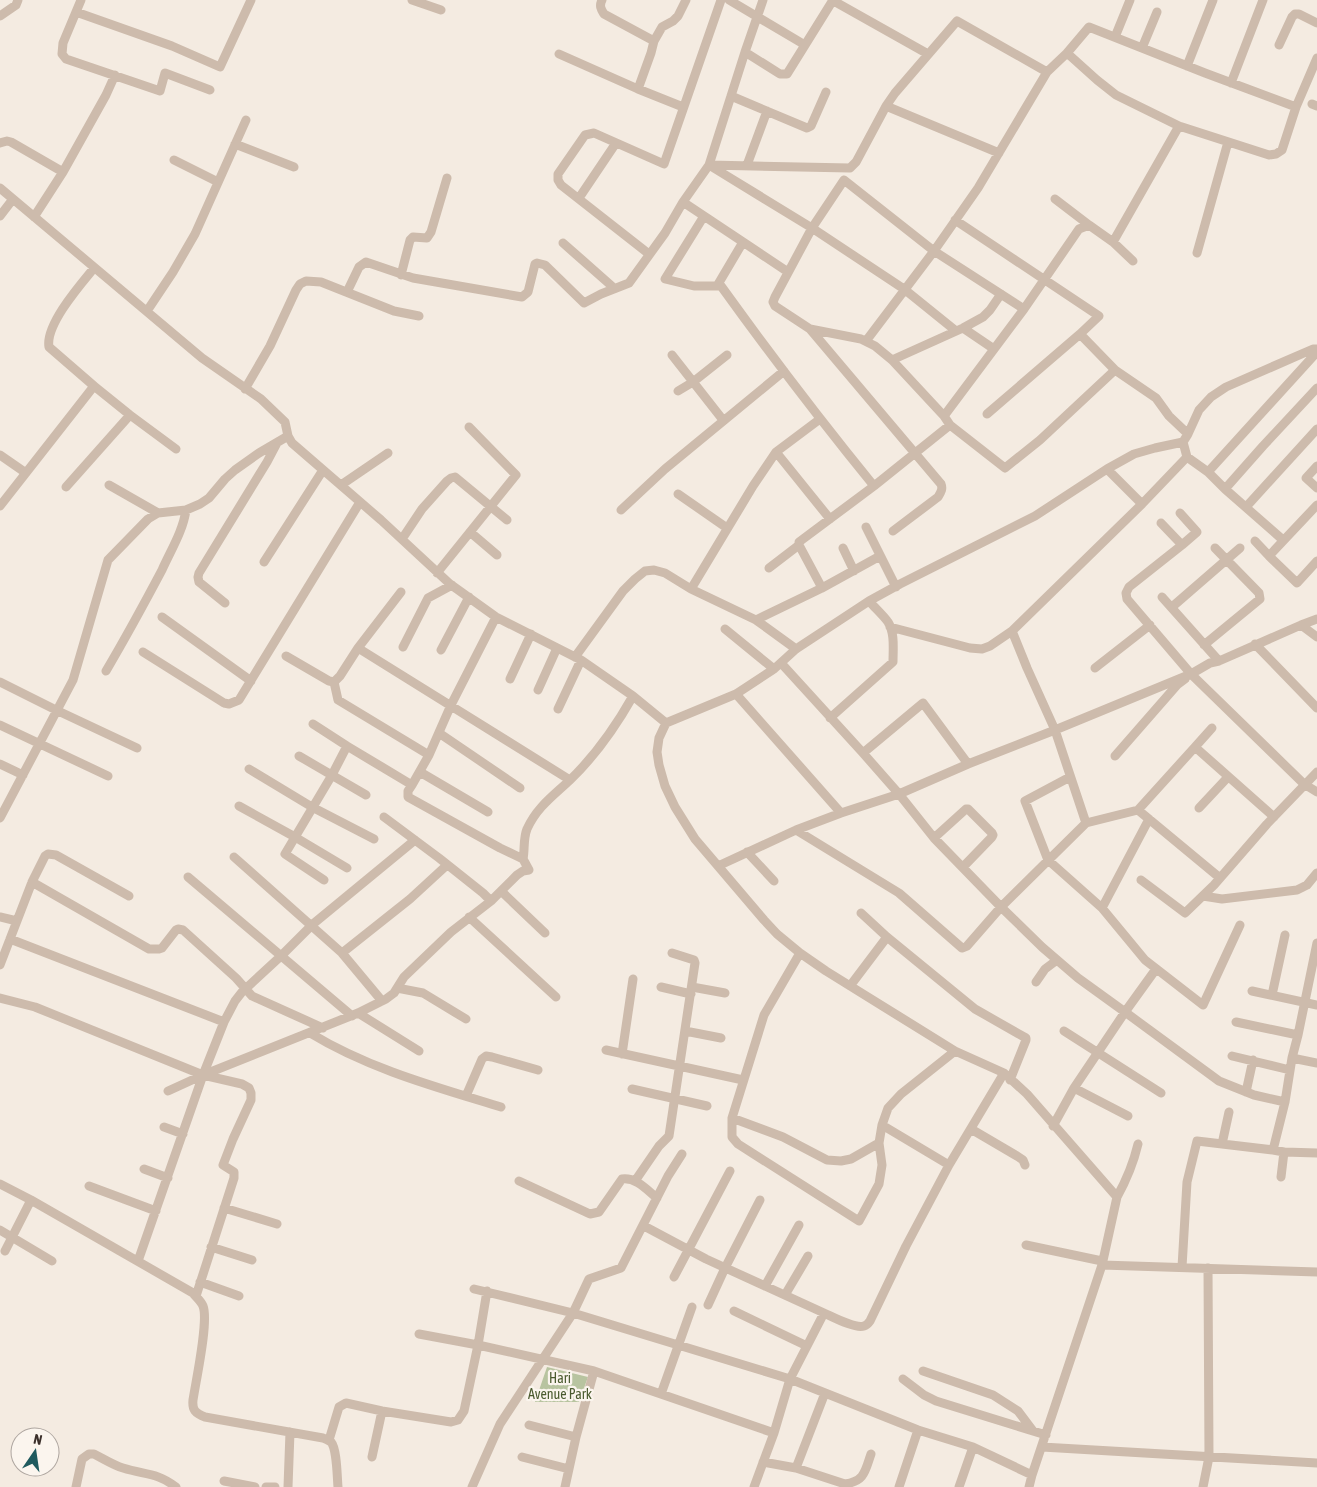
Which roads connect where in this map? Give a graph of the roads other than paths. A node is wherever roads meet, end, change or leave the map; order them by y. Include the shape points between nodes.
1 (18, 0) edge
2 (82, 0) edge
3 (251, 0) edge
4 (412, 0) edge
5 (602, 0) edge
6 (686, 0) edge
7 (722, 0) edge
8 (729, 0) edge
9 (763, 0) edge
10 (833, 0) edge
11 (1130, 0) edge
12 (1213, 0) edge
13 (1263, 0) edge
14 (441, 10) dead end
15 (76, 12) junction
16 (1157, 12) dead end
17 (0, 16) edge
18 (757, 16) junction
19 (1317, 23) edge
20 (1115, 37) junction
21 (654, 41) junction
22 (805, 45) junction
23 (1279, 45) dead end
24 (1142, 48) junction
25 (745, 52) junction
26 (1067, 52) junction
27 (559, 54) dead end
28 (928, 54) junction
29 (1317, 58) edge
30 (1187, 66) junction
31 (1047, 72) junction
32 (115, 75) junction
33 (1232, 83) junction
34 (638, 89) junction
35 (210, 90) dead end
36 (826, 92) dead end
37 (731, 96) junction
38 (886, 106) junction
39 (683, 107) junction
40 (1296, 107) junction
41 (767, 111) junction
42 (246, 120) dead end
43 (1179, 126) junction
44 (1228, 142) junction
45 (0, 143) edge
46 (616, 143) junction
47 (235, 144) junction
48 (999, 153) junction
49 (174, 160) dead end
50 (709, 165) junction
51 (747, 165) junction
52 (294, 167) dead end
53 (63, 172) junction
54 (447, 178) dead end
55 (218, 182) junction
56 (0, 188) edge
57 (578, 198) junction
58 (1055, 198) dead end
59 (13, 199) junction
60 (683, 202) junction
61 (0, 216) edge
62 (704, 216) junction
63 (34, 217) junction
64 (955, 220) junction
65 (1089, 225) junction
66 (812, 228) junction
67 (743, 242) junction
68 (1113, 242) junction
69 (563, 243) dead end
70 (934, 251) junction
71 (1197, 253) dead end
72 (649, 254) junction
73 (1133, 260) dead end
74 (94, 268) junction
75 (788, 272) junction
76 (401, 275) junction
77 (1043, 280) junction
78 (717, 286) junction
79 (614, 288) junction
80 (904, 289) junction
81 (347, 292) junction
82 (1001, 294) junction
83 (1024, 309) junction
84 (147, 311) junction
85 (419, 316) dead end
86 (810, 329) junction
87 (960, 329) junction
88 (1080, 334) junction
89 (866, 341) junction
90 (994, 349) junction
91 (1317, 350) edge
92 (672, 355) dead end
93 (726, 355) dead end
94 (892, 360) junction
95 (1115, 370) junction
96 (784, 371) junction
97 (693, 382) junction
98 (94, 386) junction
99 (1317, 388) edge
100 (246, 389) junction
101 (678, 390) dead end
102 (987, 414) dead end
103 (130, 415) junction
104 (944, 416) junction
105 (820, 419) junction
106 (723, 420) junction
107 (950, 425) junction
108 (469, 427) dead end
109 (1317, 429) edge
110 (288, 436) junction
111 (1186, 438) junction
112 (278, 442) junction
113 (176, 449) dead end
114 (776, 452) junction
115 (916, 452) junction
116 (388, 453) dead end
117 (0, 455) edge
118 (1187, 457) junction
119 (1317, 466) edge
120 (1107, 469) junction
121 (323, 470) junction
122 (1208, 472) junction
123 (26, 473) junction
124 (109, 484) dead end
125 (341, 485) junction
126 (874, 486) junction
127 (66, 487) dead end
128 (1317, 488) edge
129 (1225, 489) junction
130 (678, 494) dead end
131 (360, 502) junction
132 (1142, 504) junction
133 (1317, 505) edge
134 (0, 506) edge
135 (491, 506) junction
136 (1246, 507) junction
137 (186, 510) junction
138 (621, 510) dead end
139 (158, 513) junction
140 (1180, 513) dead end
141 (830, 519) junction
142 (507, 520) dead end
143 (1161, 523) dead end
144 (866, 527) dead end
145 (727, 528) junction
146 (893, 531) dead end
147 (470, 532) junction
148 (402, 539) junction
149 (1283, 540) junction
150 (1255, 542) dead end
151 (799, 545) junction
152 (1182, 545) junction
153 (843, 548) dead end
154 (1216, 548) dead end
155 (1240, 548) dead end
156 (496, 555) dead end
157 (880, 556) junction
158 (1269, 556) junction
159 (1227, 560) junction
160 (264, 562) dead end
161 (1316, 565) edge
162 (770, 568) dead end
163 (854, 571) junction
164 (437, 573) junction
165 (452, 585) junction
166 (896, 586) junction
167 (822, 588) junction
168 (691, 589) junction
169 (401, 592) dead end
170 (470, 597) junction
171 (1162, 597) dead end
172 (869, 601) junction
173 (226, 603) dead end
174 (1172, 607) junction
175 (162, 617) dead end
176 (496, 617) junction
177 (1317, 619) edge
178 (756, 620) junction
179 (1150, 625) junction
180 (1301, 625) junction
181 (890, 627) junction
182 (725, 629) dead end
183 (1012, 631) junction
184 (531, 634) junction
185 (1317, 637) edge
186 (1255, 644) junction
187 (1204, 645) junction
188 (403, 647) dead end
189 (358, 648) junction
190 (558, 648) junction
191 (796, 649) junction
192 (441, 650) dead end
193 (144, 652) dead end
194 (286, 656) dead end
195 (578, 659) junction
196 (1219, 661) junction
197 (777, 666) junction
198 (1095, 668) dead end
199 (106, 671) dead end
200 (1191, 674) junction
201 (510, 679) dead end
202 (251, 681) junction
203 (0, 682) edge
204 (334, 682) junction
205 (538, 690) dead end
206 (736, 694) junction
207 (633, 696) junction
208 (451, 705) junction
209 (1317, 708) edge
210 (558, 709) dead end
211 (56, 710) junction
212 (830, 718) junction
213 (666, 723) junction
214 (313, 724) dead end
215 (0, 725) edge
216 (1212, 728) dead end
217 (1055, 730) junction
218 (439, 733) junction
219 (39, 744) junction
220 (347, 746) junction
221 (1195, 747) junction
222 (137, 748) dead end
223 (863, 753) junction
224 (429, 755) junction
225 (299, 756) dead end
226 (1115, 756) dead end
227 (0, 764) edge
228 (968, 764) junction
229 (249, 769) dead end
230 (420, 772) junction
231 (1317, 772) edge
232 (23, 775) junction
233 (108, 776) dead end
234 (332, 776) junction
235 (1070, 777) junction
236 (1228, 777) junction
237 (570, 780) junction
238 (1304, 784) junction
239 (412, 785) junction
240 (520, 788) dead end
241 (1317, 792) edge
242 (899, 794) junction
243 (366, 795) dead end
244 (3, 805) edge
245 (239, 806) dead end
246 (312, 806) junction
247 (1199, 808) dead end
248 (1138, 810) junction
249 (488, 812) dead end
250 (841, 813) junction
251 (1274, 816) junction
252 (384, 817) dead end
253 (0, 818) edge
254 (1148, 819) junction
255 (1086, 823) junction
256 (796, 830) junction
257 (295, 837) junction
258 (934, 838) junction
259 (374, 839) dead end
260 (415, 840) junction
261 (747, 852) junction
262 (234, 857) dead end
263 (523, 859) junction
264 (1048, 860) junction
265 (447, 865) junction
266 (718, 866) junction
267 (963, 867) junction
268 (347, 868) dead end
269 (1317, 873) edge
270 (188, 877) dead end
271 (1220, 878) junction
272 (324, 880) dead end
273 (1141, 880) dead end
274 (774, 881) dead end
275 (32, 882) junction
276 (501, 891) junction
277 (129, 896) dead end
278 (1203, 896) junction
279 (491, 900) junction
280 (1001, 907) junction
281 (1102, 908) junction
282 (861, 913) dead end
283 (0, 917) edge
284 (470, 917) junction
285 (16, 921) junction
286 (1240, 925) dead end
287 (311, 926) junction
288 (545, 933) dead end
289 (1285, 936) dead end
290 (887, 937) junction
291 (10, 938) junction
292 (1317, 943) edge
293 (342, 953) junction
294 (672, 953) dead end
295 (800, 953) junction
296 (281, 956) junction
297 (1, 960) edge
298 (1057, 960) junction
299 (1156, 969) junction
300 (633, 980) dead end
301 (1036, 982) dead end
302 (850, 986) junction
303 (661, 987) dead end
304 (397, 988) junction
305 (245, 989) junction
306 (692, 990) junction
307 (1252, 990) dead end
308 (725, 993) dead end
309 (1272, 995) junction
310 (556, 997) dead end
311 (0, 998) edge
312 (382, 1001) junction
313 (1305, 1003) junction
314 (1317, 1005) edge
315 (1125, 1012) junction
316 (355, 1015) junction
317 (466, 1019) dead end
318 (224, 1022) junction
319 (1236, 1022) dead end
320 (323, 1028) junction
321 (685, 1031) junction
322 (1064, 1031) dead end
323 (310, 1033) junction
324 (1298, 1035) junction
325 (721, 1038) dead end
326 (606, 1050) dead end
327 (420, 1051) dead end
328 (955, 1051) junction
329 (1097, 1052) junction
330 (622, 1054) junction
331 (1232, 1056) dead end
332 (1292, 1058) junction
333 (1253, 1060) junction
334 (1317, 1063) edge
335 (680, 1066) junction
336 (538, 1070) dead end
337 (1290, 1070) junction
338 (203, 1075) junction
339 (1007, 1076) junction
340 (743, 1080) junction
341 (1074, 1088) junction
342 (632, 1089) dead end
343 (168, 1091) dead end
344 (1246, 1092) junction
345 (1161, 1093) dead end
346 (466, 1096) junction
347 (674, 1098) junction
348 (1285, 1102) junction
349 (707, 1106) dead end
350 (501, 1107) dead end
351 (1229, 1112) dead end
352 (1128, 1116) dead end
353 (732, 1118) junction
354 (882, 1125) junction
355 (1053, 1126) junction
356 (164, 1127) dead end
357 (971, 1129) junction
358 (183, 1134) junction
359 (879, 1143) junction
360 (1138, 1144) dead end
361 (1222, 1144) junction
362 (1274, 1150) junction
363 (1284, 1152) junction
364 (1317, 1153) edge
365 (682, 1154) dead end
366 (949, 1165) junction
367 (1025, 1165) dead end
368 (144, 1169) dead end
369 (730, 1170) dead end
370 (1281, 1177) dead end
371 (168, 1178) junction
372 (519, 1181) dead end
373 (635, 1181) junction
374 (0, 1184) edge
375 (89, 1186) dead end
376 (657, 1198) junction
377 (1117, 1198) junction
378 (31, 1200) junction
379 (760, 1200) dead end
380 (224, 1208) junction
381 (156, 1211) junction
382 (277, 1224) dead end
383 (799, 1225) dead end
384 (644, 1226) junction
385 (0, 1230) edge
386 (12, 1237) junction
387 (1026, 1245) dead end
388 (211, 1247) junction
389 (689, 1250) junction
390 (5, 1251) dead end
391 (808, 1256) dead end
392 (252, 1260) dead end
393 (52, 1261) dead end
394 (138, 1261) junction
395 (1102, 1263) junction
396 (1182, 1267) junction
397 (725, 1268) junction
398 (1208, 1268) junction
399 (1317, 1272) edge
400 (674, 1277) dead end
401 (200, 1282) junction
402 (765, 1286) junction
403 (474, 1289) dead end
404 (487, 1291) junction
405 (785, 1295) junction
406 (196, 1296) junction
407 (240, 1296) dead end
408 (708, 1305) dead end
409 (692, 1307) dead end
410 (734, 1311) dead end
411 (573, 1313) junction
412 (824, 1313) junction
413 (419, 1334) dead end
414 (478, 1345) junction
415 (678, 1345) junction
416 (807, 1346) junction
417 (544, 1359) junction
418 (594, 1371) junction
419 (923, 1371) dead end
420 (790, 1379) junction
421 (903, 1379) dead end
422 (825, 1393) junction
423 (661, 1394) junction
424 (382, 1411) junction
425 (529, 1424) dead end
426 (918, 1430) junction
427 (1033, 1431) junction
428 (290, 1432) junction
429 (774, 1433) junction
430 (1046, 1435) junction
431 (576, 1437) junction
432 (329, 1440) junction
433 (973, 1447) junction
434 (1042, 1447) junction
435 (871, 1454) dead end
436 (372, 1457) dead end
437 (522, 1457) dead end
438 (1209, 1457) junction
439 (763, 1462) junction
440 (1317, 1463) edge
441 (796, 1468) junction
442 (569, 1469) junction
443 (1032, 1475) junction
444 (224, 1481) dead end
445 (76, 1487) edge
446 (176, 1487) edge
447 (255, 1487) edge
448 (266, 1487) edge
449 (275, 1487) edge
450 (288, 1487) edge
451 (338, 1487) edge
452 (472, 1487) edge
453 (565, 1487) edge
454 (754, 1487) edge
455 (900, 1487) edge
456 (959, 1487) edge
457 (1030, 1487) edge
458 (1203, 1487) edge

1 - 17 street
2 - 15 street
3 - 15 street via 220,67
4 - 14 street
5 - 21 street via 600,8 604,14
6 - 21 street via 678,16 662,27
7 - 39 street
8 - 18 street
9 - 18 street
10 - 22 street
10 - 28 street
11 - 20 street
12 - 30 street
13 - 33 street
15 - 32 street via 63,43 62,54 72,62
16 - 24 street
18 - 22 street
18 - 25 street
19 - 23 street via 1299,14 1294,15
20 - 24 street
20 - 26 street via 1090,27
21 - 34 street
22 - 25 street via 786,75
24 - 30 street
25 - 37 street
26 - 31 street
26 - 43 street via 1116,95
27 - 34 street
28 - 31 street via 957,21
28 - 38 street
29 - 40 street
30 - 33 street
31 - 48 street
32 - 35 street via 160,91 165,73
32 - 53 street
33 - 40 street
34 - 39 street
36 - 41 street via 809,128
37 - 41 street
37 - 50 street
38 - 48 street
38 - 51 street via 850,168
39 - 46 street via 664,164
40 - 44 street via 1282,150 1276,154
41 - 51 street
42 - 47 street
43 - 44 street
43 - 68 street
44 - 71 street
45 - 53 street via 11,142
46 - 57 street
46 - 57 street via 594,133 585,135 566,162 558,180
47 - 52 street
47 - 55 street
48 - 64 street
49 - 55 street
50 - 51 street
50 - 60 street
50 - 66 street
53 - 63 street
54 - 76 street via 431,232 427,238 414,237 410,240
55 - 84 street via 195,234
56 - 59 street
57 - 72 street
58 - 65 street
59 - 61 street
59 - 63 street
60 - 62 street
60 - 72 street
62 - 67 street
62 - 78 street via 665,279 694,286
63 - 74 street
64 - 70 street
64 - 77 street
65 - 68 street
65 - 77 street via 1079,229
66 - 70 street via 844,180
66 - 75 street
66 - 80 street
67 - 75 street
67 - 78 street
68 - 73 street
69 - 79 street
70 - 80 street
70 - 82 street
72 - 79 street via 628,283
74 - 84 street
74 - 98 street via 65,304 48,341 49,347
75 - 86 street via 773,302
76 - 79 street via 522,297 528,292 533,267 538,263 545,265 584,303
76 - 81 street via 366,262 359,267
77 - 83 street
77 - 88 street via 1099,316
78 - 96 street via 721,286
80 - 87 street
80 - 89 street
81 - 85 street
81 - 100 street via 321,282 306,280 300,284
82 - 83 street
82 - 87 street via 984,317
83 - 90 street
84 - 100 street via 202,358
86 - 89 street
86 - 115 street
87 - 90 street
87 - 94 street
88 - 95 street
88 - 102 street
89 - 94 street
90 - 104 street
91 - 111 street via 1226,386 1199,410
91 - 122 street
92 - 97 street
93 - 97 street
94 - 104 street
95 - 107 street via 1005,468
95 - 111 street via 1156,398
96 - 105 street
96 - 106 street
97 - 101 street
97 - 106 street
98 - 103 street
98 - 123 street
99 - 129 street
100 - 110 street via 286,422
103 - 113 street
103 - 127 street
104 - 107 street
105 - 114 street
105 - 126 street
106 - 138 street
107 - 115 street
108 - 135 street via 516,475
109 - 136 street
110 - 112 street
110 - 121 street
111 - 118 street
111 - 120 street via 1134,454
112 - 137 street via 235,470 209,498
112 - 173 street via 199,573 199,582
114 - 141 street
114 - 145 street
115 - 126 street
115 - 146 street via 941,484 941,493
116 - 125 street
117 - 123 street
118 - 122 street
118 - 132 street
119 - 128 street via 1306,478
120 - 132 street
120 - 166 street via 1035,516
121 - 125 street
121 - 160 street
122 - 129 street
123 - 134 street
124 - 139 street
125 - 131 street
126 - 141 street
129 - 136 street
130 - 145 street
131 - 148 street
131 - 202 street
132 - 183 street
133 - 149 street
135 - 142 street
135 - 147 street
135 - 148 street via 458,479 451,478 422,508
136 - 149 street
137 - 139 street
137 - 199 street via 184,523 142,610
139 - 211 street via 108,560 73,680
140 - 152 street via 1197,532
141 - 151 street
143 - 152 street
144 - 157 street
145 - 168 street
147 - 156 street
147 - 164 street
148 - 164 street
149 - 158 street
150 - 158 street
151 - 162 street
151 - 167 street
152 - 179 street via 1127,590 1127,599
153 - 163 street
154 - 159 street
155 - 159 street
157 - 163 street
157 - 166 street
158 - 161 street via 1297,583
159 - 174 street
159 - 187 street via 1259,593 1260,598
163 - 167 street
164 - 165 street
165 - 170 street
165 - 188 street via 428,598
166 - 172 street
167 - 178 street
168 - 178 street
168 - 195 street via 665,573 645,571 623,591
169 - 189 street
170 - 176 street
170 - 192 street
171 - 174 street
172 - 181 street
172 - 191 street
174 - 187 street
175 - 202 street
176 - 184 street
176 - 208 street
177 - 180 street
178 - 191 street
179 - 198 street
179 - 200 street
180 - 185 street
180 - 186 street
181 - 183 street via 982,649
181 - 212 street via 893,662
182 - 197 street
183 - 217 street
184 - 190 street
184 - 201 street
186 - 196 street
186 - 209 street
187 - 196 street
189 - 204 street
189 - 208 street
190 - 195 street
190 - 205 street
191 - 197 street
193 - 202 street via 224,703 239,700
194 - 204 street
195 - 207 street
195 - 210 street
196 - 200 street
197 - 206 street
197 - 212 street
200 - 217 street
200 - 226 street
200 - 238 street
203 - 211 street
204 - 224 street via 338,700
206 - 213 street
206 - 250 street
207 - 213 street
207 - 237 street via 621,717
208 - 218 street
208 - 237 street
211 - 219 street
211 - 222 street
212 - 223 street
213 - 266 street via 657,752 665,786 695,839
214 - 220 street
215 - 219 street
216 - 221 street
217 - 228 street
217 - 235 street
218 - 224 street
218 - 240 street
219 - 232 street
219 - 233 street
220 - 234 street
220 - 239 street
221 - 236 street
221 - 248 street
223 - 228 street via 923,703
223 - 242 street
224 - 230 street
225 - 234 street
227 - 232 street
228 - 242 street
229 - 246 street
230 - 239 street
230 - 249 street
231 - 238 street
232 - 244 street
234 - 243 street
234 - 246 street
235 - 255 street
235 - 264 street via 1025,801
236 - 247 street
236 - 251 street
237 - 263 street via 536,812 526,832
238 - 241 street
238 - 251 street
239 - 263 street via 408,797
242 - 250 street
242 - 258 street
244 - 253 street
245 - 257 street
246 - 257 street
246 - 259 street
248 - 254 street
248 - 255 street
250 - 256 street
251 - 271 street
252 - 260 street
254 - 271 street
254 - 281 street
255 - 264 street
256 - 261 street
256 - 280 street via 899,893 962,948
257 - 268 street
257 - 272 street via 285,856
258 - 267 street
258 - 267 street via 966,809 986,827 992,837
260 - 265 street
260 - 287 street
261 - 266 street
261 - 274 street
262 - 287 street
263 - 276 street via 529,870 517,875
264 - 280 street
264 - 281 street
265 - 279 street
265 - 293 street
266 - 295 street via 777,934
267 - 280 street
269 - 278 street via 1307,885 1297,890 1222,898
270 - 296 street
271 - 278 street
273 - 278 street via 1186,913
275 - 277 street via 45,856 52,854
275 - 285 street
275 - 305 street via 149,949 162,948 176,930 182,930
276 - 279 street
276 - 288 street
279 - 284 street
280 - 298 street
281 - 299 street
282 - 290 street
283 - 285 street
284 - 304 street via 438,943
284 - 310 street
285 - 291 street
286 - 299 street via 1203,1005
287 - 293 street
287 - 296 street
289 - 309 street
290 - 302 street
290 - 339 street via 975,1009 1026,1038
291 - 297 street
291 - 318 street
292 - 313 street
293 - 312 street
294 - 306 street via 694,960
295 - 302 street
295 - 340 street via 764,1015
296 - 305 street
296 - 316 street
298 - 301 street via 1044,969
298 - 315 street
299 - 315 street
300 - 330 street
302 - 328 street
303 - 306 street
304 - 312 street
304 - 317 street via 423,992
305 - 318 street
305 - 320 street via 256,999
306 - 308 street
306 - 321 street
307 - 309 street
309 - 313 street
311 - 338 street via 35,1007
312 - 316 street
313 - 314 street
313 - 324 street
315 - 329 street
315 - 344 street via 1219,1081
316 - 320 street
316 - 327 street
318 - 338 street
319 - 324 street
320 - 323 street
321 - 325 street
321 - 335 street
322 - 329 street
323 - 338 street
323 - 346 street via 374,1066
324 - 332 street
326 - 330 street
328 - 339 street
328 - 354 street via 901,1094 888,1108
329 - 341 street
329 - 345 street
330 - 335 street
331 - 333 street
332 - 334 street
332 - 337 street
333 - 337 street
333 - 344 street
335 - 340 street
335 - 347 street
336 - 346 street via 486,1056
337 - 348 street
338 - 343 street
338 - 358 street
338 - 380 street via 242,1084 251,1094 223,1165 234,1172
339 - 355 street via 1027,1094
339 - 357 street
340 - 353 street
341 - 352 street
341 - 355 street
342 - 347 street
344 - 348 street
346 - 350 street
347 - 349 street
347 - 373 street via 669,1136 658,1146
348 - 362 street
351 - 361 street
353 - 359 street via 783,1137 827,1160 841,1162 851,1159
353 - 359 street via 732,1137 738,1144 859,1221 878,1184 882,1165
354 - 359 street
354 - 366 street
355 - 377 street
356 - 358 street
357 - 366 street
357 - 367 street via 1017,1156
358 - 371 street
360 - 377 street via 1132,1168
361 - 362 street
361 - 396 street via 1196,1141 1187,1182
362 - 363 street
363 - 364 street
363 - 370 street
365 - 376 street
366 - 412 street via 867,1326 856,1326
368 - 371 street
369 - 389 street
371 - 381 street
372 - 373 street via 590,1214 599,1212 622,1179
373 - 376 street
374 - 378 street
375 - 381 street
376 - 384 street
377 - 395 street
378 - 386 street
378 - 394 street
379 - 397 street
380 - 382 street
380 - 388 street
381 - 394 street
383 - 402 street
384 - 389 street
384 - 411 street via 621,1268 589,1278
385 - 386 street
386 - 390 street
386 - 393 street
387 - 395 street
388 - 392 street
388 - 401 street
389 - 397 street
389 - 400 street
391 - 405 street
394 - 406 street
395 - 396 street
395 - 430 street
396 - 398 street
397 - 402 street
397 - 408 street
398 - 399 street
398 - 438 street
401 - 406 street
401 - 407 street
402 - 405 street
403 - 404 street
404 - 411 street
404 - 414 street
405 - 412 street
406 - 428 street via 205,1316 192,1408 196,1414
409 - 415 street
410 - 416 street
411 - 415 street
411 - 417 street
412 - 416 street
413 - 414 street
414 - 417 street
414 - 424 street via 464,1411 458,1420 451,1422
415 - 420 street
415 - 423 street
416 - 420 street
417 - 418 street
417 - 452 street via 500,1424
418 - 423 street
418 - 431 street
419 - 427 street via 993,1395 1018,1411
420 - 422 street
420 - 429 street
421 - 427 street via 936,1401
422 - 426 street
422 - 441 street
423 - 429 street
424 - 432 street via 346,1403 342,1405
424 - 436 street
425 - 431 street
426 - 433 street
426 - 455 street
427 - 430 street
428 - 432 street
428 - 450 street
429 - 439 street
430 - 434 street
431 - 442 street
432 - 451 street via 334,1450
433 - 443 street
433 - 456 street
434 - 438 street
434 - 443 street
435 - 441 street via 860,1480 853,1483 845,1484
437 - 442 street
438 - 440 street
438 - 458 street
439 - 441 street
439 - 454 street
442 - 453 street
443 - 457 street
444 - 447 street
445 - 446 street via 82,1459 90,1454 124,1468 158,1476
448 - 449 street

